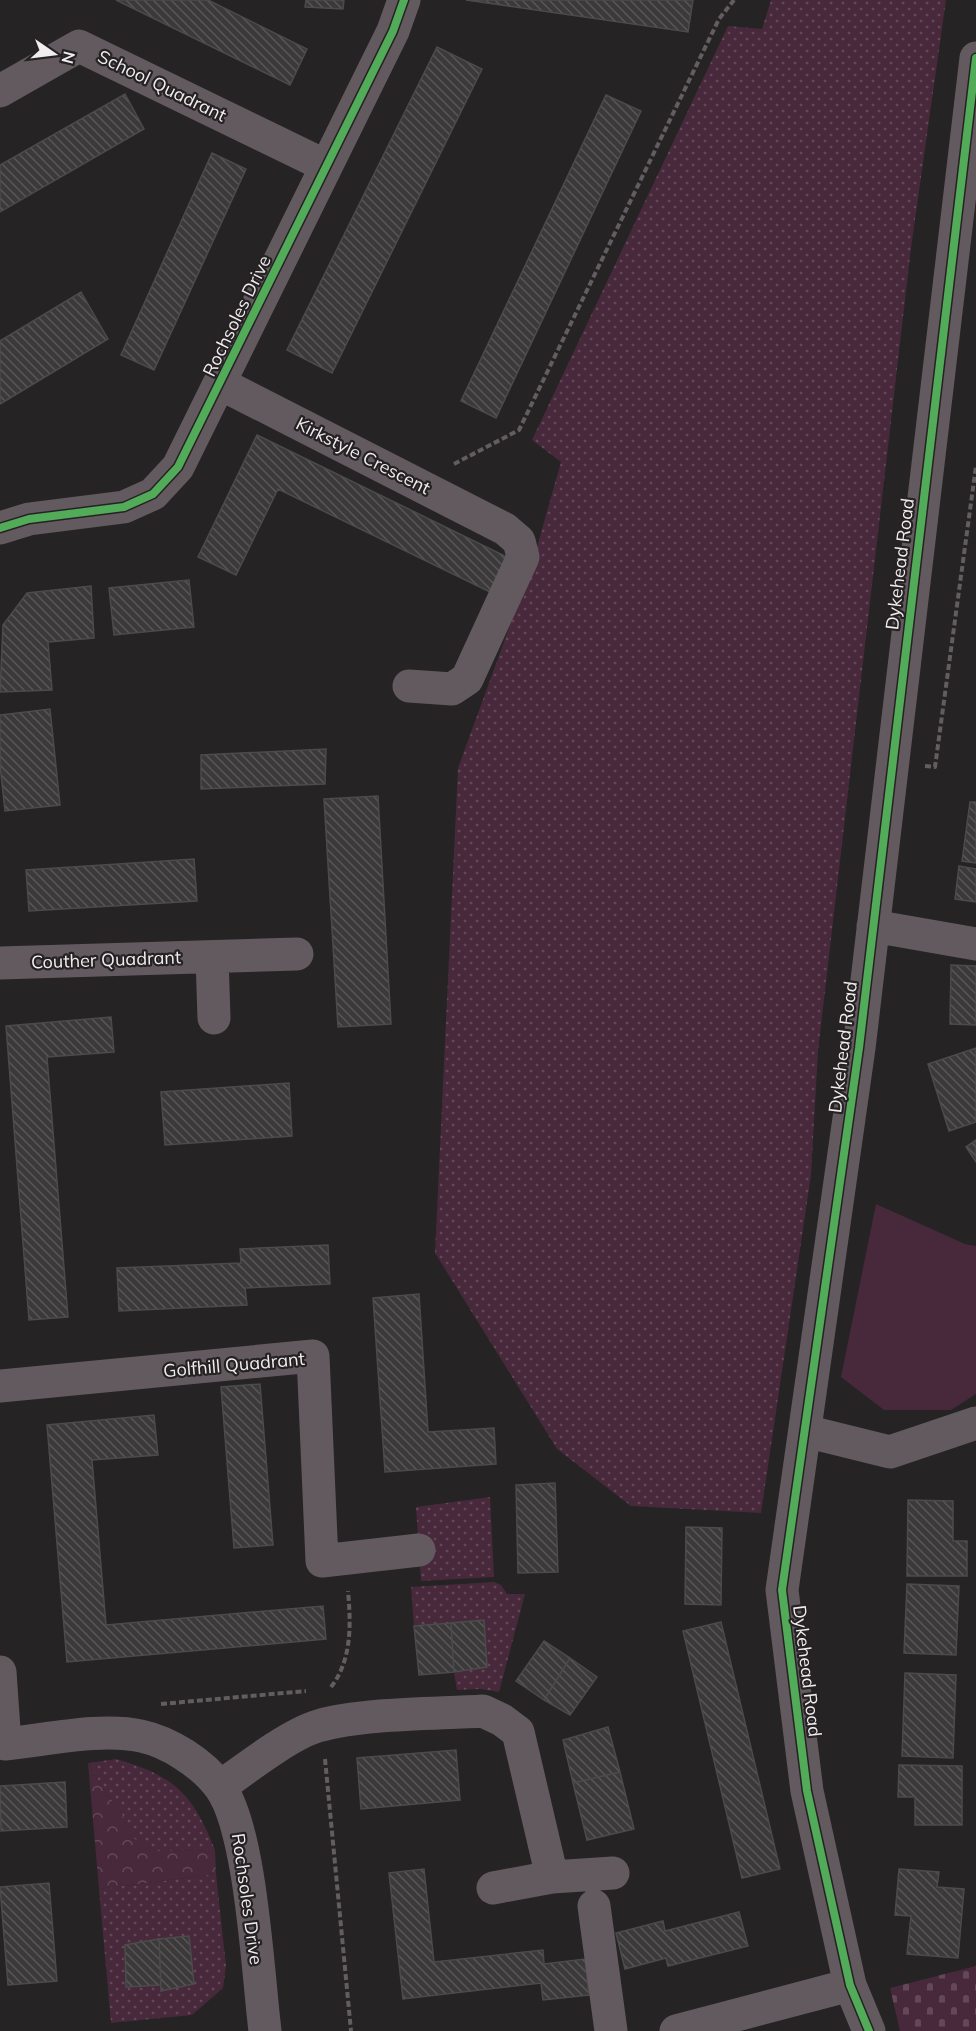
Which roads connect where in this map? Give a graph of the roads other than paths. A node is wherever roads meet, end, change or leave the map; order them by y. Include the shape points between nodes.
1 (404, 0) edge
2 (976, 58) edge
3 (0, 91) edge
4 (326, 166) junction
5 (221, 384) junction
6 (0, 528) edge
7 (409, 686) dead end
8 (873, 926) junction
9 (976, 944) edge
10 (297, 954) dead end
11 (212, 957) junction
12 (0, 963) edge
13 (214, 1018) dead end
14 (0, 1386) edge
15 (976, 1423) edge
16 (805, 1431) junction
17 (419, 1550) dead end
18 (0, 1671) edge
19 (3, 1745) edge
20 (220, 1787) junction
21 (613, 1873) dead end
22 (552, 1877) junction
23 (493, 1888) dead end
24 (594, 1906) dead end
25 (850, 1985) junction
26 (265, 2031) edge
27 (611, 2031) edge
28 (676, 2031) edge
29 (869, 2031) edge

1 - 4 street, Rochsoles Drive via 393,31
2 - 8 street, Dykehead Road
3 - 4 street, School Quadrant via 79,46
4 - 5 street, Rochsoles Drive
5 - 6 street, Rochsoles Drive via 178,467 153,494 124,507 29,519
5 - 7 street, Kirkstyle Crescent via 505,529 519,541 523,557 467,679 452,689
8 - 9 street
8 - 16 street, Dykehead Road
10 - 11 street, Couther Quadrant
11 - 12 street, Couther Quadrant
11 - 13 street
14 - 17 street, Golfhill Quadrant via 313,1356 322,1561
15 - 16 street via 890,1452
16 - 25 street, Dykehead Road via 782,1590 807,1791
18 - 19 street, Rochsoles Drive
19 - 20 street, Rochsoles Drive via 114,1733 142,1736 168,1746 198,1765
20 - 22 street via 316,1726 483,1711 518,1732
20 - 26 street, Rochsoles Drive via 234,1817 245,1868
21 - 22 street
22 - 23 street
24 - 27 street
25 - 28 street
25 - 29 street, Dykehead Road

